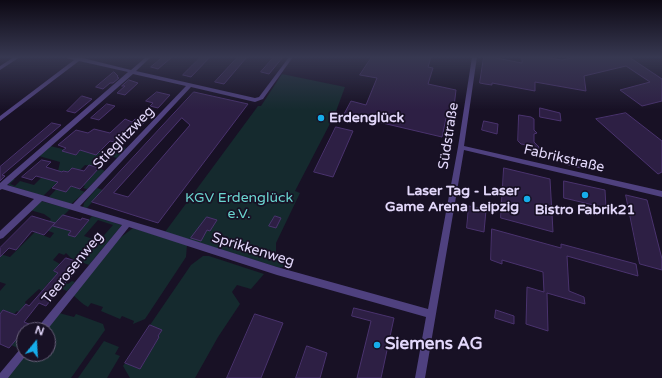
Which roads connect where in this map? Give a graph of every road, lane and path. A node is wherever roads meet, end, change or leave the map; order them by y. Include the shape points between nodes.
1 (58, 75) edge
2 (128, 75) edge
3 (147, 75) edge
4 (278, 75) edge
5 (471, 75) edge
6 (190, 85) junction
7 (0, 119) edge
8 (461, 147) junction
9 (0, 186) edge
10 (662, 194) edge
11 (40, 198) junction
12 (74, 208) junction
13 (128, 223) junction
14 (0, 236) edge
15 (431, 314) junction
16 (48, 322) edge
17 (16, 361) edge
18 (2, 378) edge
19 (420, 378) edge

1 - 7 street
2 - 9 street
3 - 6 street
4 - 6 street via 261,98 255,100
5 - 8 street, Südstraße
6 - 12 street, Stieglitzweg
8 - 10 street, Fabrikstraße
8 - 15 street, Südstraße
9 - 11 street, Sprikkenweg
11 - 12 street, Sprikkenweg
11 - 14 street
12 - 13 street, Sprikkenweg
13 - 15 street, Sprikkenweg via 277,271
13 - 16 street, Teerosenweg
15 - 19 street, Südstraße
17 - 18 street

